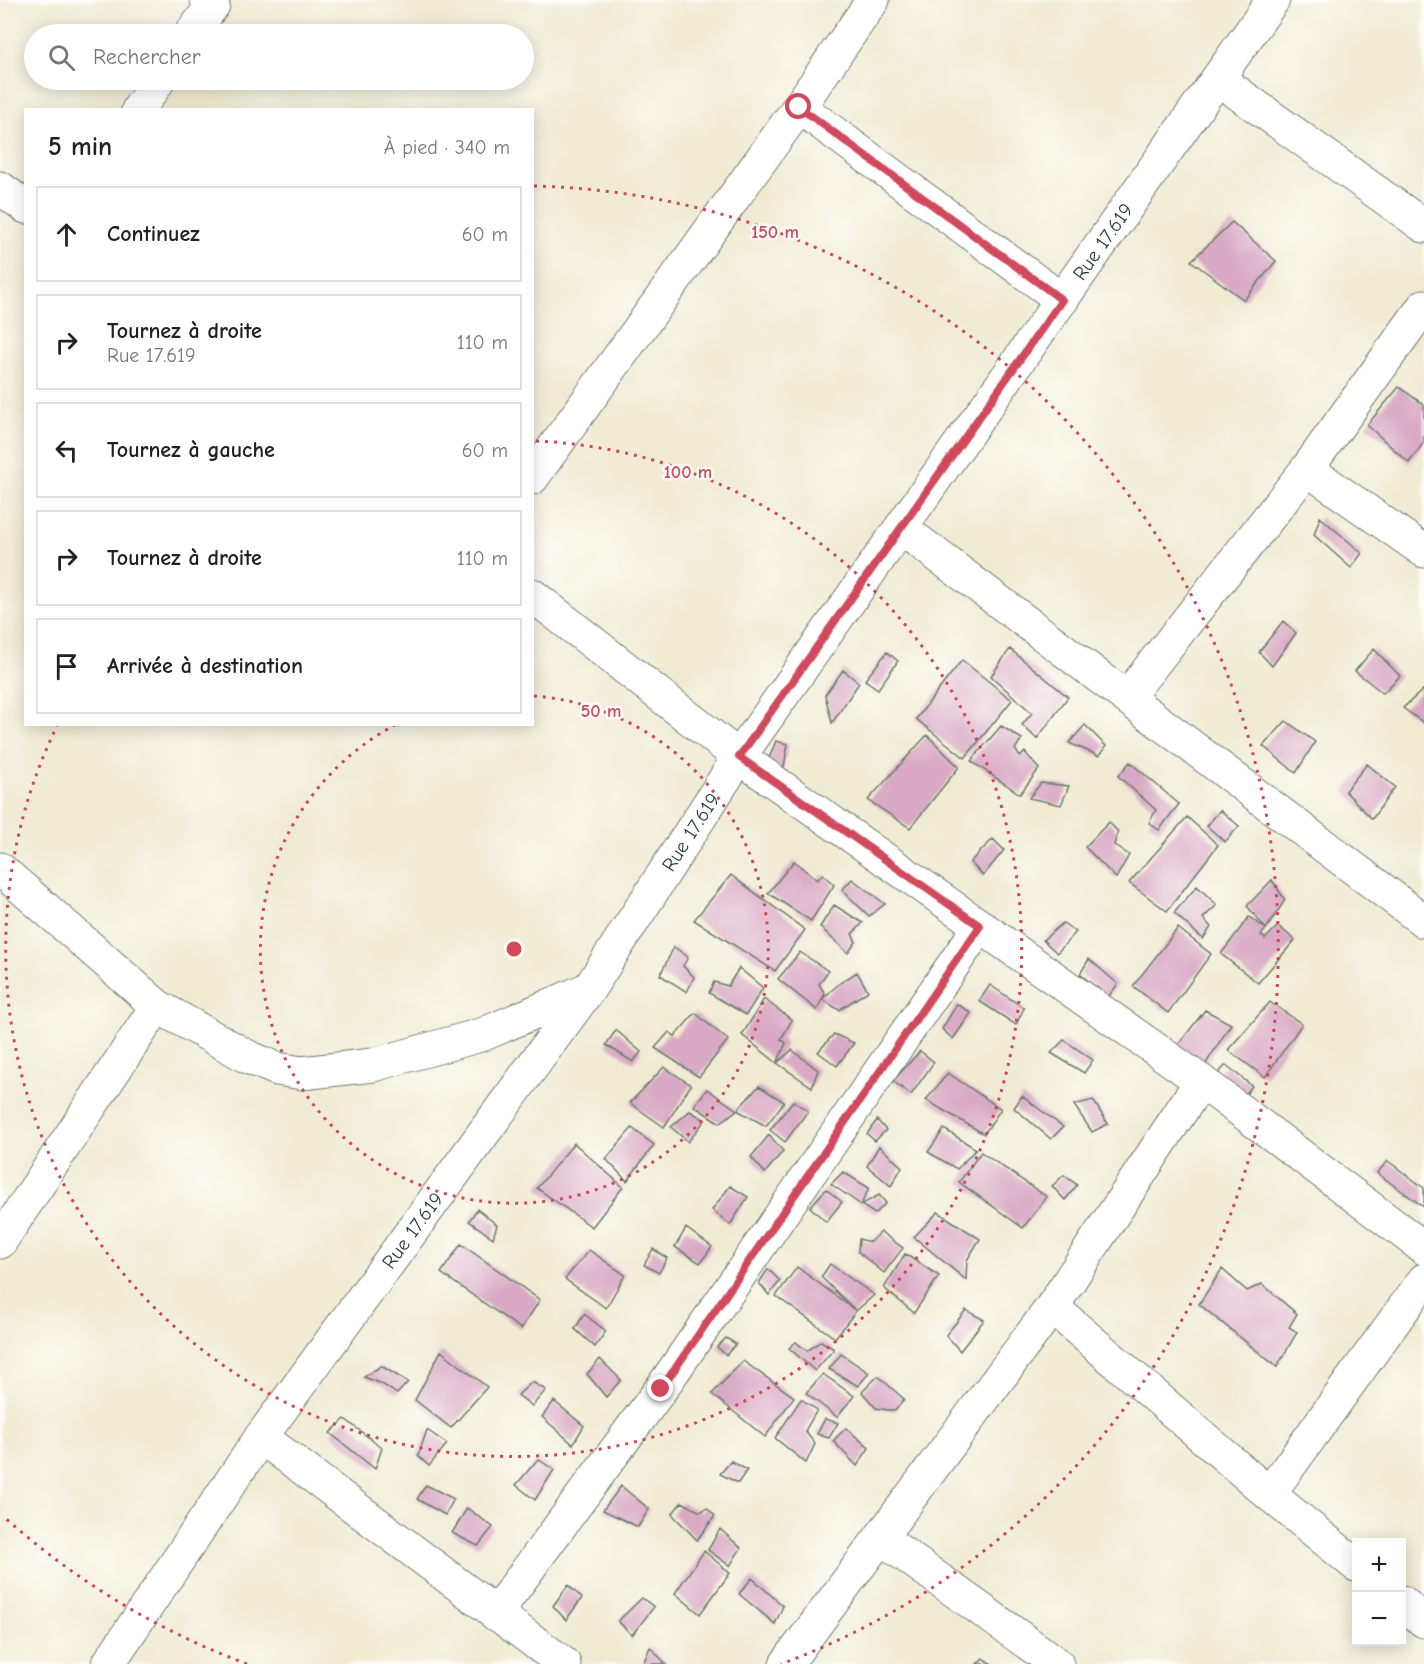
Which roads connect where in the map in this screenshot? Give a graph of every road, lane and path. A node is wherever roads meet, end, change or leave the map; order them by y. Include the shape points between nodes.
1 (873, 0) edge
2 (1273, 0) edge
3 (212, 2) edge
4 (198, 24) edge
5 (1218, 79) junction
6 (152, 90) edge
7 (799, 107) junction
8 (139, 108) edge
9 (0, 188) edge
10 (24, 206) edge
11 (1424, 226) edge
12 (1062, 300) junction
13 (1424, 306) edge
14 (1307, 469) junction
15 (534, 475) edge
16 (901, 528) junction
17 (1424, 551) edge
18 (534, 597) edge
19 (1126, 697) junction
20 (739, 757) junction
21 (0, 869) edge
22 (1424, 921) edge
23 (980, 926) junction
24 (589, 989) junction
25 (157, 1006) junction
26 (1201, 1081) junction
27 (0, 1242) edge
28 (1424, 1248) edge
29 (1424, 1280) edge
30 (1052, 1307) junction
31 (261, 1437) junction
32 (1269, 1494) junction
33 (881, 1538) junction
34 (1352, 1563) edge
35 (1406, 1606) edge
36 (495, 1614) junction
37 (1424, 1621) edge
38 (108, 1664) edge
39 (564, 1664) edge
40 (786, 1664) edge
41 (1057, 1664) edge

1 - 7 street
2 - 5 street, Rue 17.619
3 - 4 street
5 - 11 street
5 - 12 street, Rue 17.619
6 - 8 street
7 - 12 street
7 - 15 street
9 - 10 street
12 - 16 street, Rue 17.619
13 - 14 street
14 - 17 street
14 - 19 street
16 - 19 street
16 - 20 street, Rue 17.619
18 - 20 street
19 - 22 street
20 - 23 street
20 - 24 street, Rue 17.619
21 - 25 street
23 - 26 street
23 - 36 street via 661,1389
24 - 25 street via 484,1034 373,1065 302,1073 277,1069 248,1057
24 - 31 street, Rue 17.619
25 - 27 street
26 - 28 street
26 - 30 street
29 - 32 street
30 - 32 street
30 - 33 street
31 - 36 street
31 - 38 street, Rue 17.619
32 - 34 street
33 - 40 street
33 - 41 street
35 - 37 street
36 - 39 street

